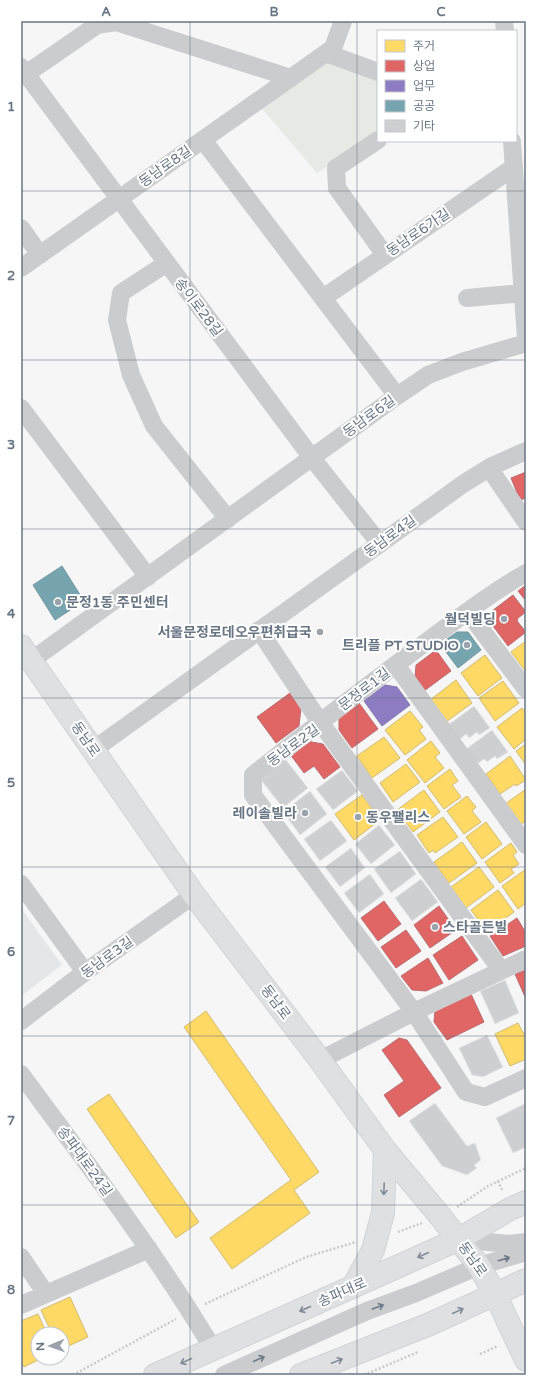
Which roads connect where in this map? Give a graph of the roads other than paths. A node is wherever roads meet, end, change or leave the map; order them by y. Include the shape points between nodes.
1 (343, 21) edge
2 (326, 52) junction
3 (24, 71) edge
4 (377, 72) edge
5 (291, 78) junction
6 (203, 140) junction
7 (377, 141) edge
8 (512, 142) edge
9 (514, 167) junction
10 (119, 199) junction
11 (21, 228) edge
12 (40, 254) junction
13 (384, 255) junction
14 (167, 263) junction
15 (21, 268) edge
16 (523, 293) junction
17 (323, 298) junction
18 (467, 298) dead end
19 (526, 338) edge
20 (526, 343) edge
21 (397, 396) junction
22 (21, 408) edge
23 (526, 451) edge
24 (312, 458) junction
25 (489, 468) junction
26 (228, 518) junction
27 (526, 522) edge
28 (380, 544) junction
29 (526, 573) edge
30 (148, 577) junction
31 (468, 612) junction
32 (260, 630) junction
33 (26, 653) edge
34 (396, 665) junction
35 (526, 688) edge
36 (320, 722) junction
37 (93, 750) junction
38 (526, 845) edge
39 (21, 884) edge
40 (194, 894) junction
41 (526, 959) edge
42 (501, 970) junction
43 (85, 972) junction
44 (414, 1012) junction
45 (21, 1021) edge
46 (320, 1060) junction
47 (21, 1074) edge
48 (526, 1078) edge
49 (385, 1150) junction
50 (526, 1202) edge
51 (458, 1239) junction
52 (526, 1242) edge
53 (148, 1249) junction
54 (526, 1252) edge
55 (21, 1257) edge
56 (479, 1266) junction
57 (526, 1280) edge
58 (353, 1288) junction
59 (46, 1294) junction
60 (495, 1294) junction
61 (21, 1305) edge
62 (213, 1348) junction
63 (526, 1360) edge
64 (155, 1375) edge
65 (224, 1375) edge
66 (301, 1375) edge

1 - 2 street, 동남로8길 via 333,48
2 - 4 street
2 - 5 street, 동남로8길
3 - 5 street via 97,25 116,22
3 - 10 street, 송이로28길
5 - 6 street, 동남로8길
6 - 10 street, 동남로8길
6 - 17 street
7 - 13 street via 336,168 337,188
8 - 9 street
9 - 13 street, 동남로6가길
9 - 16 street
10 - 12 street, 동남로8길
10 - 14 street, 송이로28길
11 - 12 street
12 - 15 street, 동남로8길
13 - 17 street, 동남로6가길
14 - 24 street, 송이로28길
14 - 26 street via 121,293 117,320 131,376 154,426
16 - 18 street
16 - 19 street
17 - 21 street
20 - 21 street, 동남로6길 via 428,375
21 - 24 street, 동남로6길
22 - 30 street
23 - 25 street, 동남로4길
24 - 26 street, 동남로6길
24 - 28 street, 송이로28길
25 - 27 street
25 - 28 street, 동남로4길
26 - 30 street, 동남로6길
28 - 32 street, 동남로4길
29 - 31 street, 문정로1길
30 - 33 street, 동남로6길
31 - 34 street, 문정로1길
31 - 35 street
32 - 36 street
32 - 37 street, 동남로4길
33 - 37 main road, 동남로
34 - 36 street, 문정로1길
34 - 38 street
36 - 42 street, 동남로2길
36 - 44 street, 동남로2길 via 253,775 253,794
37 - 40 main road, 동남로
39 - 43 street
40 - 43 street, 동남로3길
40 - 46 main road, 동남로
41 - 42 street
42 - 44 street
43 - 45 street, 동남로3길
44 - 46 street
44 - 48 street via 466,1092 485,1097
46 - 49 main road, 동남로
47 - 53 street, 송파대로24길
49 - 51 main road, 동남로
49 -> 58 main road via 383,1213 372,1250
50 - 51 main road, 송파대로
51 - 52 street via 508,1244
51 - 56 main road, 동남로
51 -> 58 main road, 송파대로
53 - 59 street
53 - 62 street, 송파대로24길
56 -> 54 street
55 - 59 street
56 - 60 main road, 동남로
65 -> 56 street via 367,1311
57 - 60 main road
58 -> 62 main road, 송파대로
59 - 61 street
60 - 63 main road, 동남로
66 -> 60 main road via 430,1324
62 -> 64 main road, 송파대로

